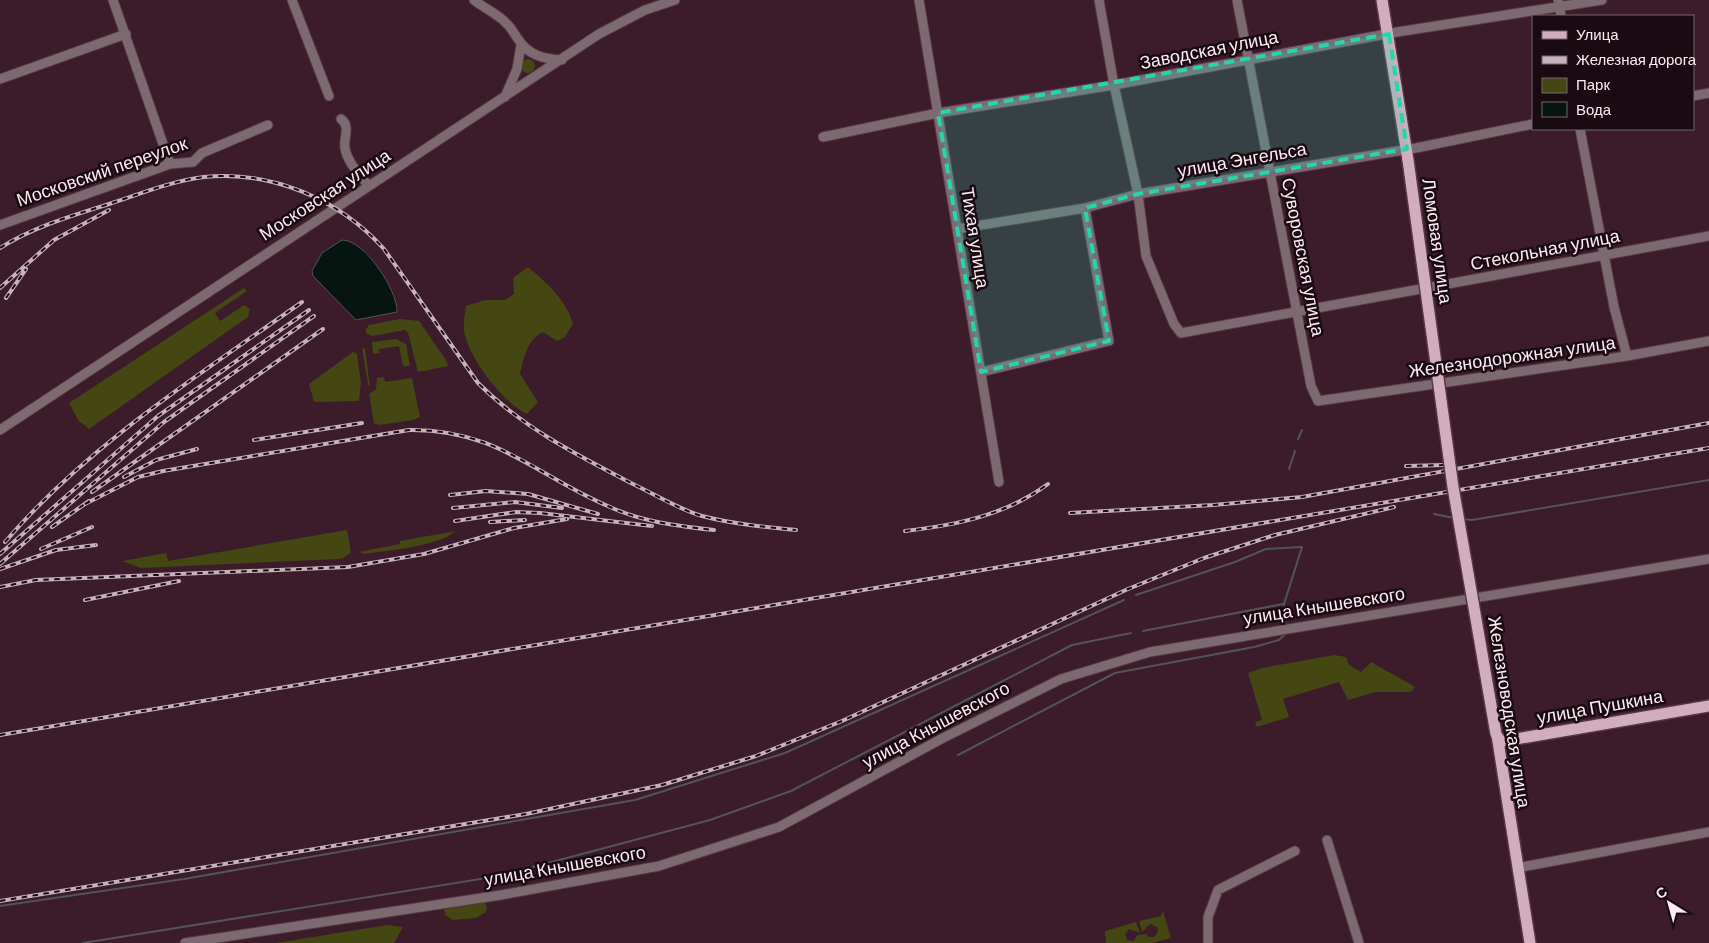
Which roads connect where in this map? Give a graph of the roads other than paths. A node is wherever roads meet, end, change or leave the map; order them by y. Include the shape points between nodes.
1 (113, 0) edge
2 (292, 0) edge
3 (474, 0) edge
4 (675, 0) edge
5 (919, 0) edge
6 (1099, 0) edge
7 (1238, 0) edge
8 (1382, 0) edge
9 (1602, 0) edge
10 (1559, 8) edge
11 (126, 34) junction
12 (1389, 34) junction
13 (521, 45) junction
14 (1248, 58) junction
15 (562, 60) junction
16 (517, 69) junction
17 (0, 79) edge
18 (529, 82) junction
19 (1114, 85) junction
20 (1709, 93) edge
21 (329, 96) dead end
22 (1694, 96) edge
23 (505, 97) junction
24 (938, 113) junction
25 (341, 118) dead end
26 (1532, 124) edge
27 (268, 125) dead end
28 (1580, 130) edge
29 (823, 137) dead end
30 (1408, 154) junction
31 (170, 164) junction
32 (1270, 171) junction
33 (368, 185) junction
34 (1138, 194) junction
35 (1085, 208) junction
36 (0, 225) edge
37 (957, 229) junction
38 (1709, 236) edge
39 (1605, 254) junction
40 (1296, 312) junction
41 (1709, 341) edge
42 (1627, 356) junction
43 (981, 372) junction
44 (1318, 401) joint
45 (0, 430) edge
46 (999, 482) dead end
47 (1453, 487) joint
48 (1709, 559) edge
49 (1709, 706) edge
50 (1497, 738) junction
51 (1709, 832) edge
52 (1327, 840) dead end
53 (1295, 851) dead end
54 (1517, 868) junction
55 (186, 943) edge
56 (1208, 943) edge
57 (1359, 943) edge
58 (1530, 943) edge

1 - 11 street
2 - 21 street
3 - 13 street via 506,23
4 - 15 street, Московская улица via 645,10 599,34
5 - 24 street, Тихая улица
6 - 19 street
7 - 14 street, Суворовская улица
8 - 12 main road, Ломовая улица
9 - 10 street, Заводская улица
10 - 12 street, Заводская улица
11 - 17 street
11 - 31 street
12 - 14 street, Заводская улица
12 - 30 main road, Ломовая улица
13 - 15 street via 532,55
13 - 16 street
14 - 19 street, Заводская улица
14 - 32 street, Суворовская улица
15 - 18 street, Московская улица
16 - 18 street via 518,74
16 - 23 street
18 - 23 street, Московская улица
19 - 24 street, Заводская улица
19 - 34 street
20 - 22 street
23 - 33 street, Московская улица
24 - 29 street, Заводская улица
24 - 37 street, Тихая улица
25 - 33 street via 346,127 344,148
26 - 30 street, улица Энгельса
27 - 31 street, Московский переулок via 202,154 193,162
28 - 39 street
30 - 32 street, улица Энгельса
30 - 47 main road, Ломовая улица, bridge
31 - 36 street, Московский переулок
32 - 34 street, улица Энгельса
32 - 40 street, Суворовская улица
33 - 45 street, Московская улица
34 - 35 street, улица Энгельса
34 - 40 street, Стекольная улица via 1146,256 1181,334
35 - 37 street, улица Энгельса
35 - 43 street via 1109,341
37 - 43 street, Тихая улица
38 - 39 street, Стекольная улица
39 - 40 street, Стекольная улица
39 - 42 street via 1614,308
40 - 44 street, Суворовская улица via 1311,386
41 - 42 street, Железнодорожная улица
42 - 44 street, Железнодорожная улица
43 - 46 street, Тихая улица
47 - 50 main road, Железноводская улица, bridge
48 - 55 street, улица Кнышевского via 1150,652 1061,678 779,827 659,866 501,895
49 - 50 main road, улица Пушкина
50 - 54 main road, Железноводская улица
51 - 54 street
52 - 57 street
53 - 56 street via 1218,890 1208,917
54 - 58 main road, Железноводская улица

